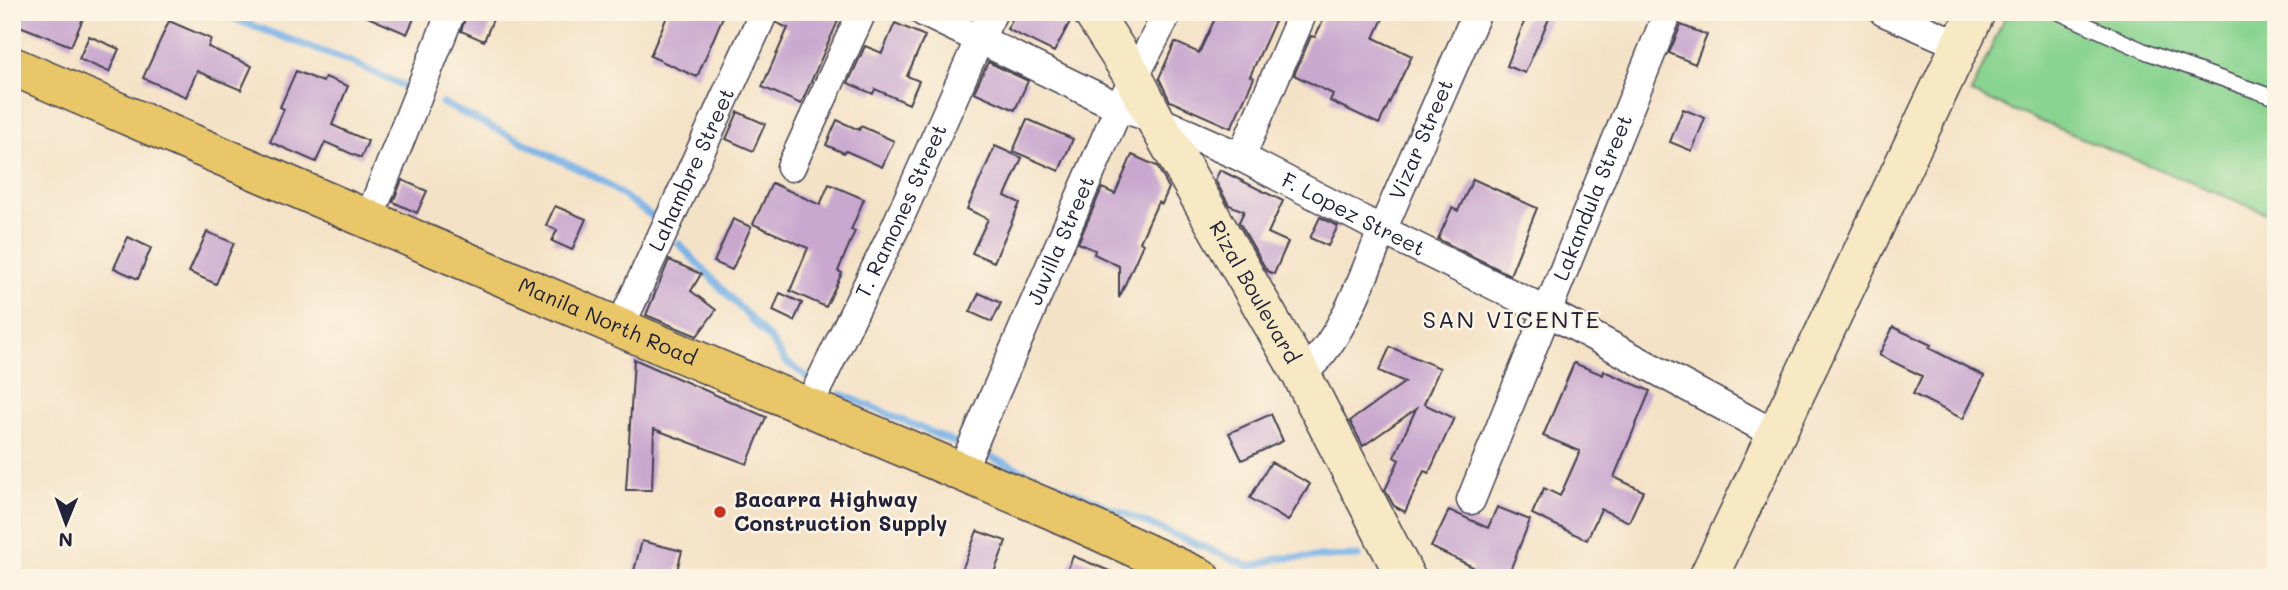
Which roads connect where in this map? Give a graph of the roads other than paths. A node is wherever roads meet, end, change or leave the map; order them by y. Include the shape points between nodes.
1 (451, 12) edge
2 (764, 12) edge
3 (862, 12) edge
4 (923, 12) edge
5 (993, 12) edge
6 (1092, 12) edge
7 (1168, 12) edge
8 (1303, 12) edge
9 (1477, 12) edge
10 (1668, 12) edge
11 (1884, 12) edge
12 (2058, 12) edge
13 (1968, 28) edge
14 (980, 38) junction
15 (12, 66) edge
16 (1126, 92) junction
17 (2276, 98) edge
18 (1155, 119) junction
19 (1241, 157) junction
20 (791, 167) dead end
21 (369, 218) junction
22 (1382, 230) junction
23 (1548, 312) junction
24 (620, 327) junction
25 (1301, 374) junction
26 (808, 407) junction
27 (1775, 433) junction
28 (961, 472) junction
29 (1471, 500) dead end
30 (1201, 578) edge
31 (1406, 578) edge
32 (1708, 578) edge

1 - 21 street
2 - 24 street, Lahambre Street
3 - 20 street
4 - 14 street
5 - 14 street, T. Ramones Street
6 - 16 main road, Rizal Boulevard
7 - 16 street, Juvilla Street
8 - 19 street
9 - 22 street, Vizar Street
10 - 23 street, Lakandula Street
11 - 13 street
12 - 17 lane via 2149,53
13 - 27 main road
14 - 16 street
14 - 26 street, T. Ramones Street
15 - 21 highway, Manila North Road
16 - 18 main road, Rizal Boulevard
16 - 28 street, Juvilla Street
18 - 19 street, F. Lopez Street
18 - 25 main road, Rizal Boulevard
19 - 22 street, F. Lopez Street
21 - 24 highway, Manila North Road
22 - 23 street, F. Lopez Street
22 - 25 street, Vizar Street via 1342,323 1313,365
23 - 27 street, F. Lopez Street
23 - 29 street, Lakandula Street
24 - 26 highway, Manila North Road
25 - 31 main road, Rizal Boulevard
26 - 28 highway, Manila North Road
27 - 32 main road
28 - 30 highway, Manila North Road

